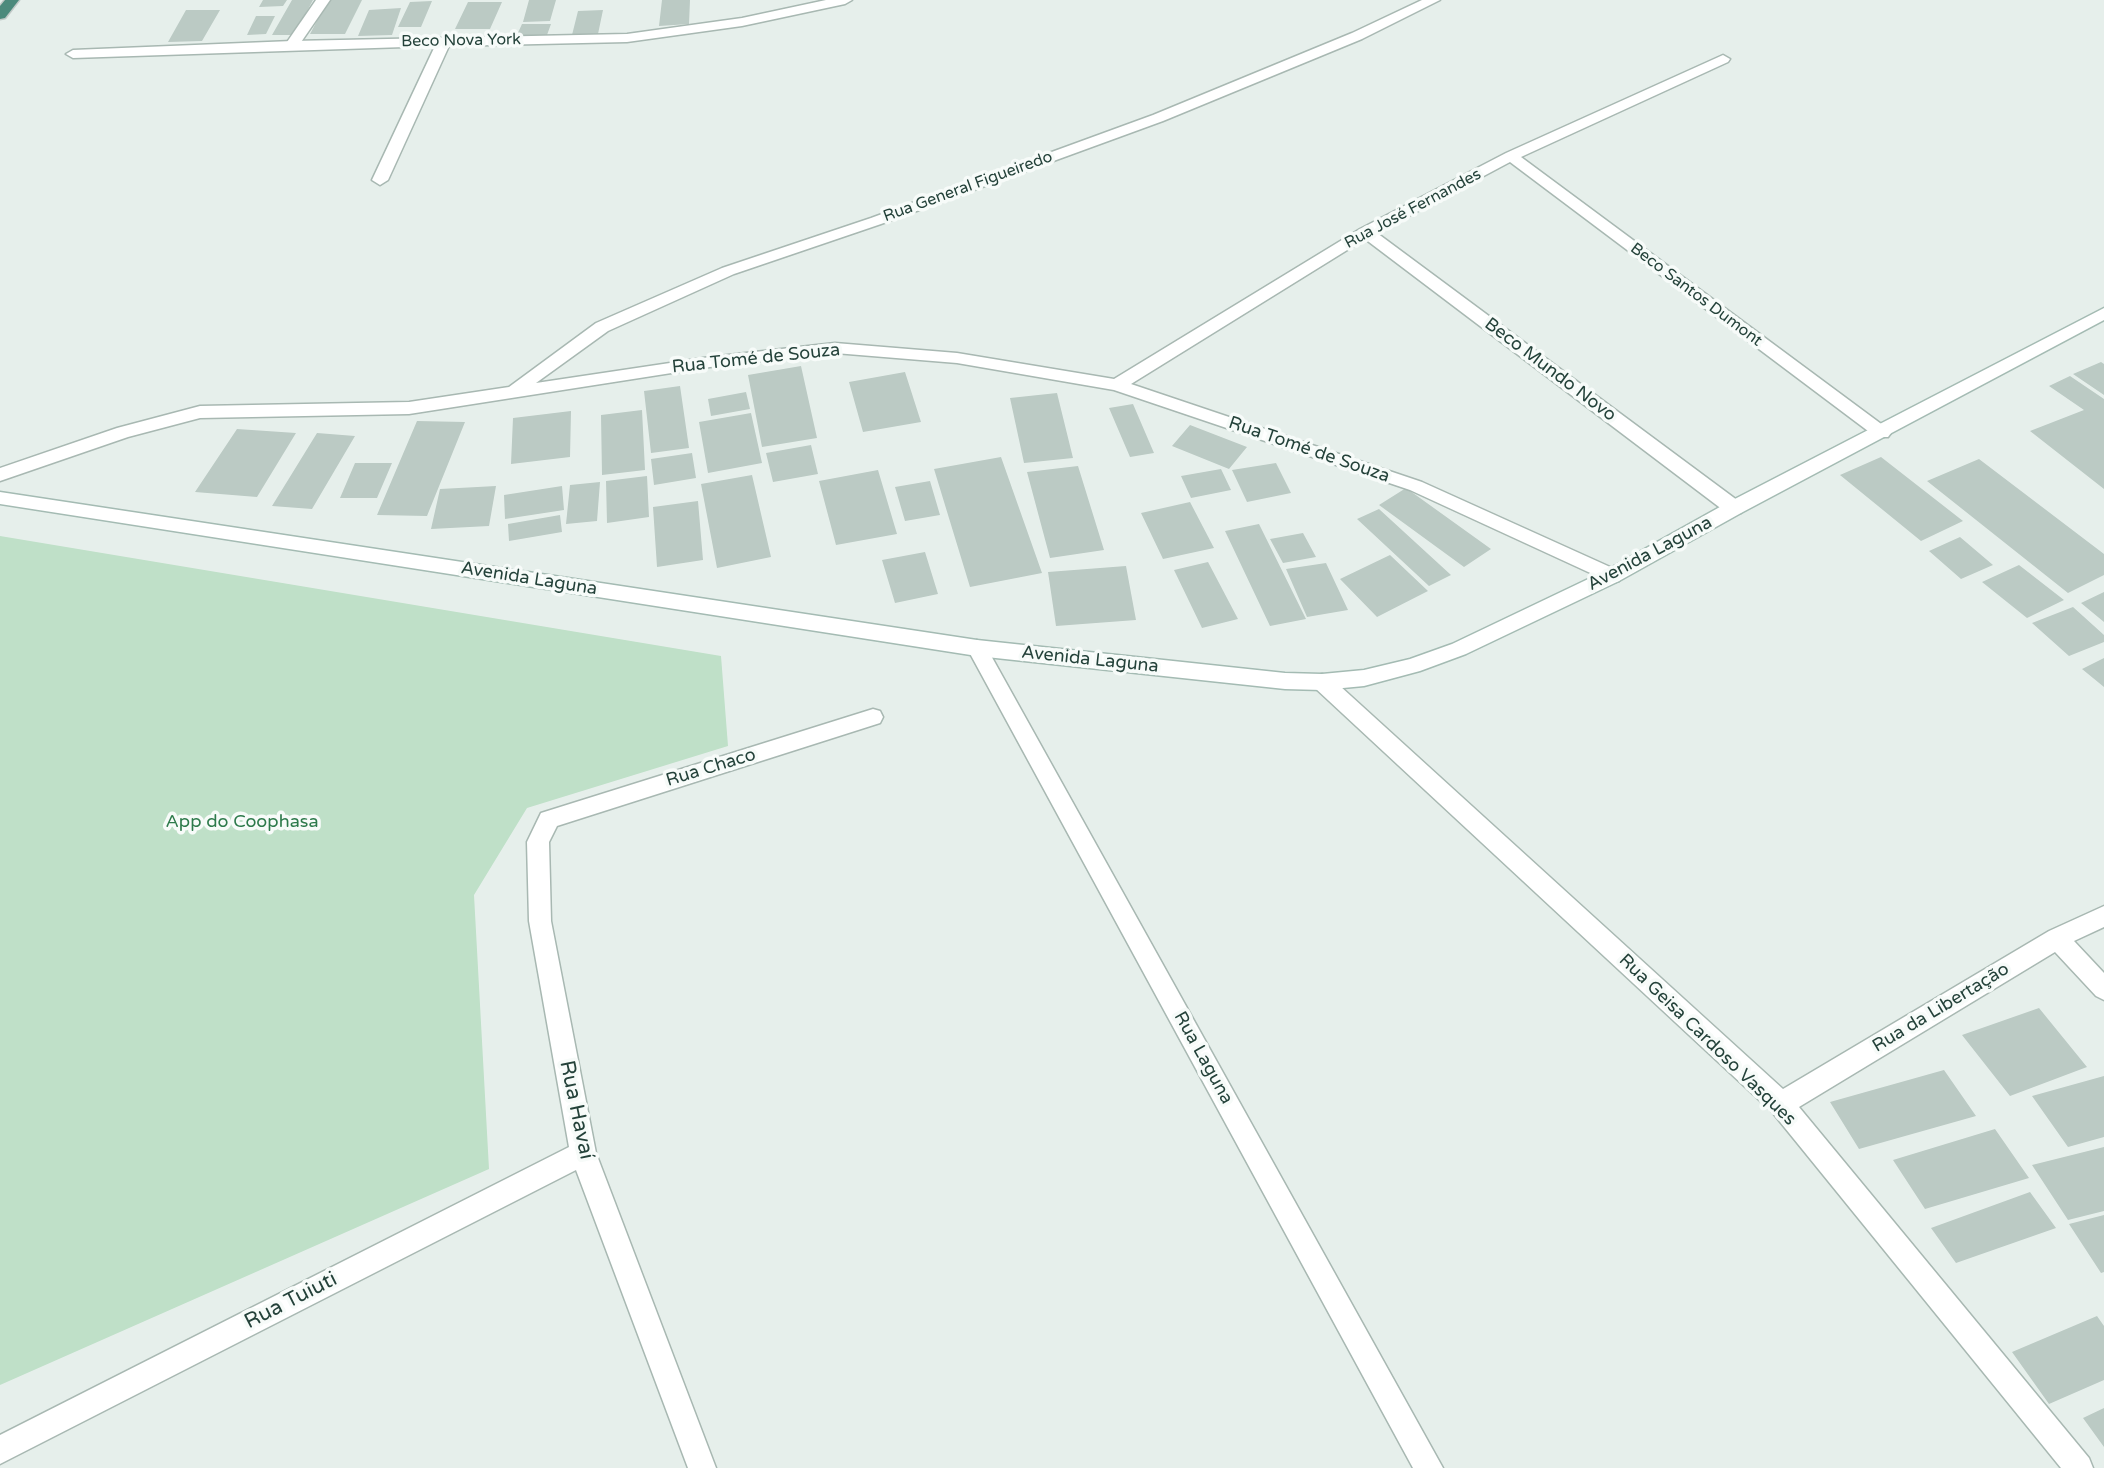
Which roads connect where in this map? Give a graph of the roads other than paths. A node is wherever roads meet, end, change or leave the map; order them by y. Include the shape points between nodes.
1 (12, 0) edge
2 (323, 0) edge
3 (845, 0) edge
4 (1433, 0) edge
5 (0, 15) edge
6 (445, 40) junction
7 (292, 45) junction
8 (73, 54) dead end
9 (1723, 59) dead end
10 (1511, 156) junction
11 (380, 180) dead end
12 (1366, 232) junction
13 (2104, 313) edge
14 (1117, 385) junction
15 (514, 390) junction
16 (1882, 433) junction
17 (0, 475) edge
18 (0, 498) edge
19 (1734, 508) junction
20 (1612, 576) junction
21 (977, 648) junction
22 (1322, 682) junction
23 (873, 718) dead end
24 (549, 819) joint
25 (2104, 916) edge
26 (2057, 938) junction
27 (2104, 989) edge
28 (1781, 1104) junction
29 (583, 1153) junction
30 (0, 1450) edge
31 (702, 1468) edge
32 (1429, 1468) edge
33 (2079, 1468) edge

1 - 5 highway
2 - 7 street
3 - 6 street, Beco Nova York via 742,22 627,38
4 - 15 street, Rua General Figueiredo via 1157,118 728,271 602,327
6 - 7 street, Beco Nova York
6 - 11 street
7 - 8 street, Beco Nova York
9 - 10 street, Rua José Fernandes
10 - 12 street, Rua José Fernandes
10 - 16 street, Beco Santos Dumont
12 - 14 street, Rua José Fernandes
12 - 19 street, Beco Mundo Novo
13 - 16 street, Avenida Laguna
14 - 15 street, Rua Tomé de Souza via 957,358 835,348
14 - 20 street, Rua Tomé de Souza via 1416,486
15 - 17 street, Rua Tomé de Souza via 409,408 200,412 123,432
16 - 19 street, Avenida Laguna
18 - 21 street, Avenida Laguna
19 - 20 street, Avenida Laguna
20 - 22 street, Avenida Laguna via 1413,666
21 - 22 street, Avenida Laguna
21 - 32 street, Rua Laguna
22 - 28 street, Rua Geisa Cardoso Vasques
23 - 24 street, Rua Chaco
24 - 29 street, Rua Havaí via 538,842 540,922
25 - 26 street, Rua da Libertação
26 - 27 street
26 - 28 street, Rua da Libertação
28 - 33 street, Rua Geisa Cardoso Vasques
29 - 30 street, Rua Tuiuti
29 - 31 street, Rua Havaí

